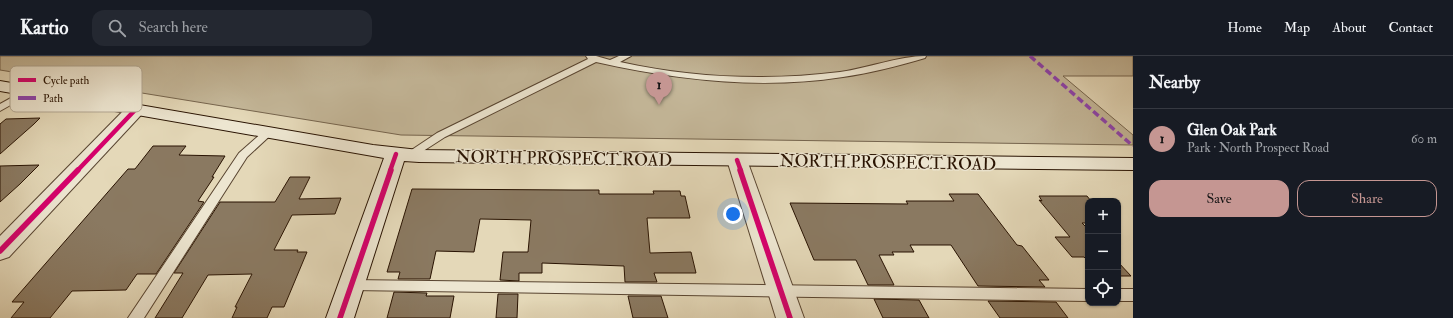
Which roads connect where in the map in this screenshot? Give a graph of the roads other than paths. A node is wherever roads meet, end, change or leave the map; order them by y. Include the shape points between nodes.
1 (627, 56) edge
2 (922, 56) edge
3 (592, 58) edge
4 (609, 63) junction
5 (0, 86) edge
6 (10, 88) edge
7 (10, 102) edge
8 (0, 108) edge
9 (142, 111) edge
10 (133, 112) edge
11 (268, 133) junction
12 (403, 154) junction
13 (737, 160) junction
14 (1133, 164) edge
15 (0, 251) edge
16 (352, 285) junction
17 (781, 290) junction
18 (1085, 295) edge
19 (1121, 295) edge
20 (1133, 295) edge
21 (136, 318) edge
22 (340, 318) edge
23 (790, 318) edge

1 - 4 lane
2 - 4 lane via 847,74 781,80 691,77
3 - 4 lane
3 - 12 lane
5 - 6 main road, NORTH PROSPECT ROAD
7 - 8 lane
9 - 11 main road, NORTH PROSPECT ROAD
10 - 15 main road
11 - 12 main road, NORTH PROSPECT ROAD
11 - 21 lane via 243,155
12 - 13 main road, NORTH PROSPECT ROAD
12 - 16 main road
13 - 14 main road, NORTH PROSPECT ROAD
13 - 17 main road
16 - 17 lane
16 - 22 main road
17 - 18 lane
17 - 23 main road
19 - 20 lane

